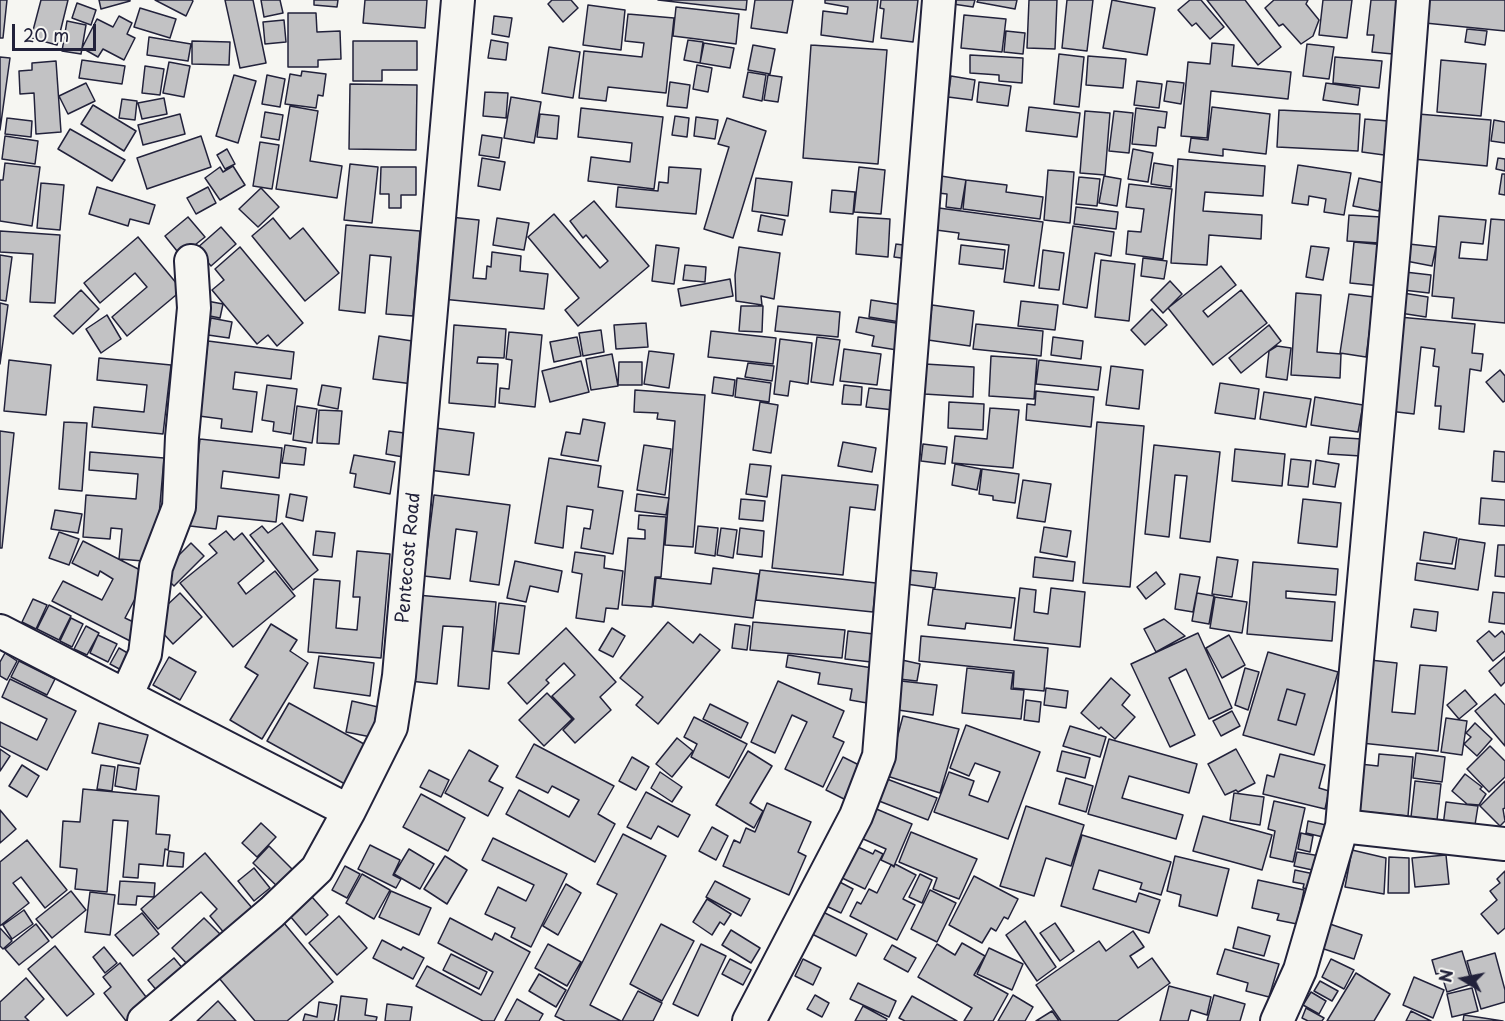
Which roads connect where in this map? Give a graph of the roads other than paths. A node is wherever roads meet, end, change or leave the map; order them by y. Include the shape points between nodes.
1 (458, 0) edge
2 (939, 0) edge
3 (1413, 0) edge
4 (191, 261) dead end
5 (0, 631) edge
6 (126, 696) junction
7 (349, 811) junction
8 (1342, 826) junction
9 (1505, 843) edge
10 (144, 1021) edge
11 (749, 1021) edge
12 (1277, 1021) edge

1 - 7 street, Pentecost Road via 399,676 391,727
2 - 11 street via 879,756 856,816
3 - 8 street
4 - 6 street via 194,308 179,507 156,567 145,654
5 - 6 street
6 - 7 street
7 - 10 street, Pentecost Road via 317,869
8 - 9 street
8 - 12 street via 1300,970

